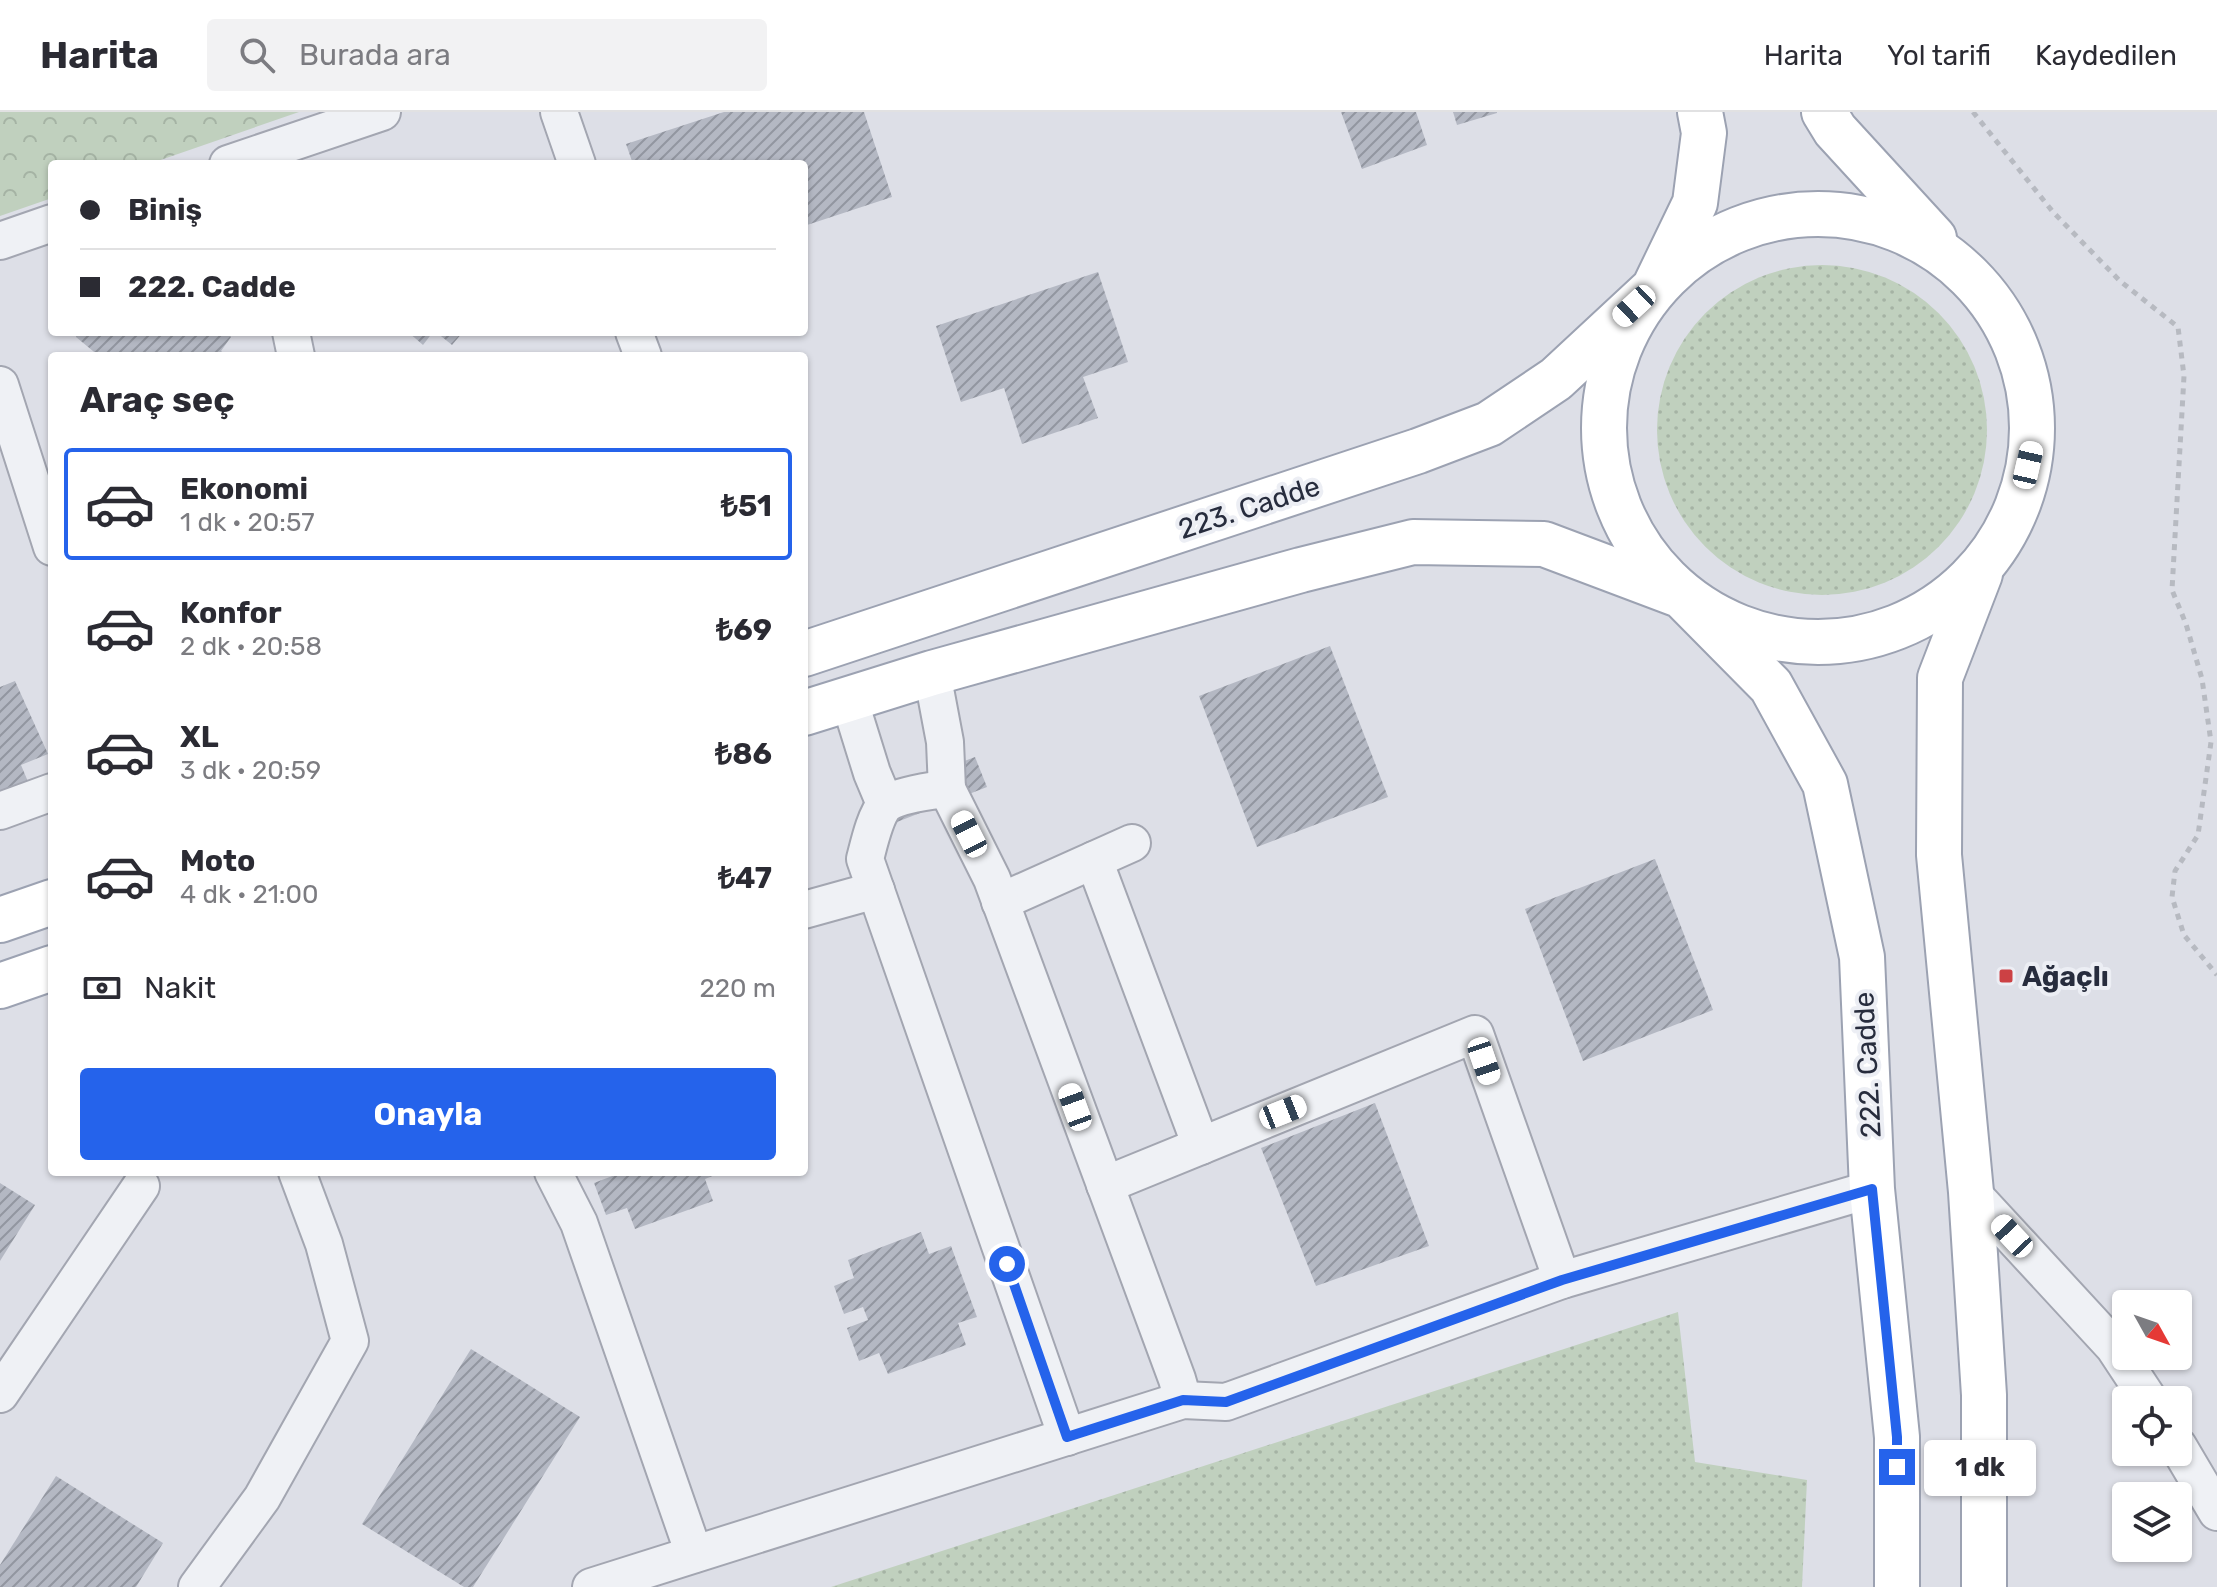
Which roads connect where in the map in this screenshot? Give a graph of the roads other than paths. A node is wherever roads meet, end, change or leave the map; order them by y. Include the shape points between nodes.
1 (382, 112) edge
2 (559, 112) edge
3 (1700, 112) edge
4 (1824, 112) edge
5 (240, 160) edge
6 (576, 160) edge
7 (48, 224) edge
8 (0, 241) edge
9 (1955, 260) junction
10 (1654, 288) junction
11 (0, 385) edge
12 (48, 535) edge
13 (1982, 568) junction
14 (1682, 596) junction
15 (808, 653) edge
16 (932, 673) junction
17 (849, 699) junction
18 (808, 712) edge
19 (947, 789) junction
20 (48, 793) edge
21 (885, 804) junction
22 (0, 811) edge
23 (1132, 843) dead end
24 (1094, 860) junction
25 (876, 890) junction
26 (1000, 902) junction
27 (48, 903) edge
28 (808, 909) edge
29 (0, 920) edge
30 (48, 969) edge
31 (0, 986) edge
32 (1201, 1146) junction
33 (298, 1176) edge
34 (555, 1176) edge
35 (1105, 1185) junction
36 (141, 1186) dead end
37 (1872, 1189) junction
38 (1971, 1192) junction
39 (1562, 1280) junction
40 (2140, 1386) edge
41 (0, 1394) edge
42 (1183, 1400) junction
43 (1067, 1437) junction
44 (2190, 1466) edge
45 (2217, 1512) edge
46 (694, 1554) junction
47 (197, 1587) edge
48 (591, 1587) edge
49 (1897, 1587) edge
50 (1984, 1587) edge

1 - 5 street
2 - 6 street
3 - 10 main road via 1704,133 1695,203
4 - 9 main road
7 - 8 street
9 - 10 main road, 223. Cadde via 1897,227 1833,212 1766,219 1705,245
9 - 13 main road via 2000,311 2027,374 2034,443 2018,509
10 - 14 main road, 222. Cadde via 1618,347 1603,414 1609,481 1636,545
10 - 15 main road, 223. Cadde via 1556,379 1489,424
11 - 12 street
13 - 14 main road via 1932,612 1870,638 1804,644 1739,629
13 - 38 main road via 1940,678 1939,855
14 - 16 main road via 1544,544 1413,542
14 - 37 main road, 222. Cadde via 1771,686 1825,784 1862,957
16 - 17 main road
16 - 19 street via 945,742
17 - 18 main road
17 - 21 street
19 - 21 street
19 - 26 street
20 - 22 street
21 - 25 street via 865,859
23 - 24 street
24 - 26 street
24 - 32 street
25 - 28 street
25 - 43 street
26 - 35 street
27 - 29 main road
30 - 31 main road
32 - 35 street
32 - 39 street via 1475,1034
33 - 47 street via 324,1244 350,1341 262,1498
34 - 46 street via 579,1223
35 - 42 street
36 - 41 street
37 - 39 street
37 - 49 main road, 222. Cadde via 1897,1437
38 - 40 street via 2114,1347
38 - 50 main road via 1984,1395
39 - 42 street via 1226,1402
42 - 43 street
43 - 46 street
44 - 45 street
46 - 48 street

